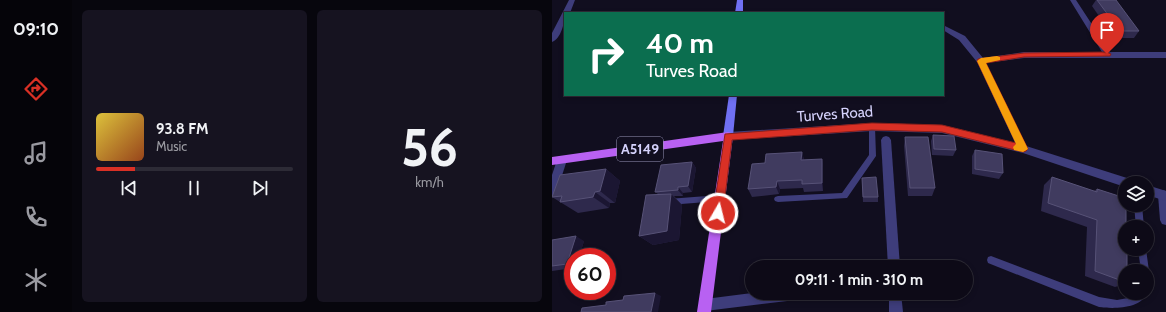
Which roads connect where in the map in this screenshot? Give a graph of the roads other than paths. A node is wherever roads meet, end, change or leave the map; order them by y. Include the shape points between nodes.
1 (572, 0) edge
2 (740, 0) edge
3 (1073, 0) edge
4 (566, 12) edge
5 (740, 12) edge
6 (564, 16) edge
7 (944, 28) edge
8 (552, 40) edge
9 (1107, 54) junction
10 (1166, 55) edge
11 (981, 61) junction
12 (733, 96) edge
13 (872, 127) junction
14 (728, 136) junction
15 (886, 140) dead end
16 (1023, 149) junction
17 (557, 160) edge
18 (1118, 180) edge
19 (552, 191) edge
20 (1154, 192) edge
21 (1165, 196) edge
22 (720, 198) junction
23 (778, 199) dead end
24 (657, 202) edge
25 (1166, 220) edge
26 (894, 260) edge
27 (991, 260) dead end
28 (760, 300) edge
29 (895, 300) edge
30 (1134, 300) edge
31 (704, 309) edge
32 (896, 312) edge

1 - 4 street
2 - 5 main road
3 - 9 street
6 - 8 street
7 - 11 street via 962,38
9 - 10 street
9 - 11 street via 1024,55
11 - 16 street
12 - 14 main road
13 - 14 street, Turves Road
13 - 16 street, Turves Road via 942,129
13 - 23 lane via 873,156 844,196
14 - 17 main road, A5149
14 - 22 main road
15 - 26 street
16 - 18 street, Turves Road
17 - 19 street
20 - 21 street
21 - 25 street
22 - 24 lane
22 - 31 main road
27 - 30 lane via 1100,302 1113,305
28 - 31 street
29 - 32 street

